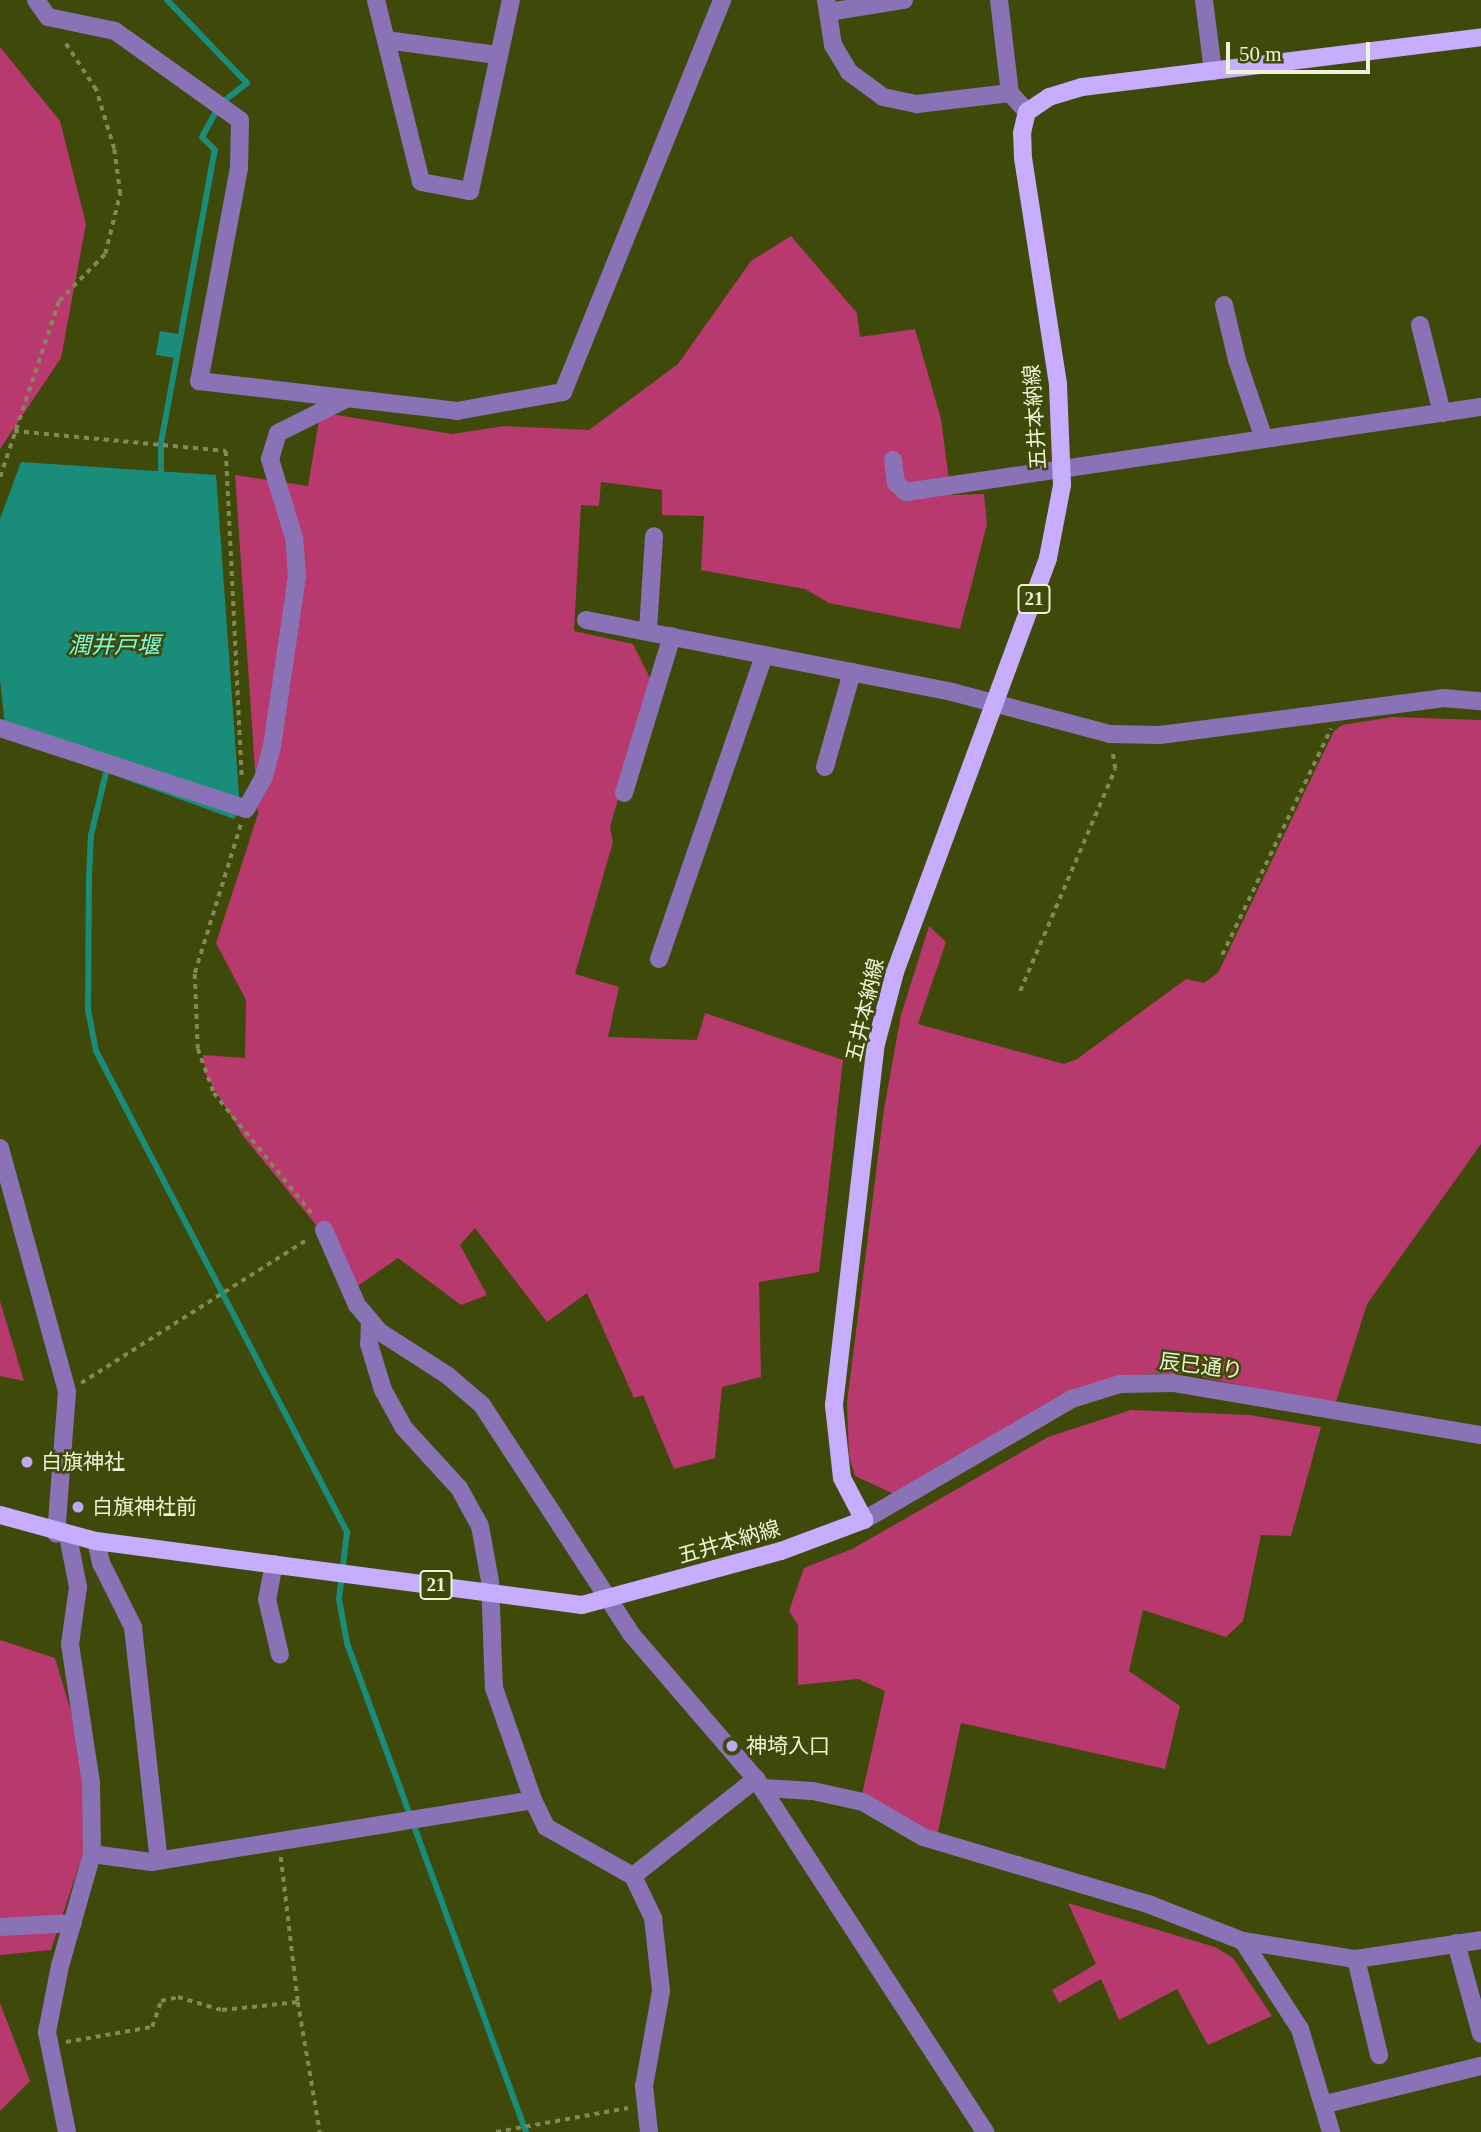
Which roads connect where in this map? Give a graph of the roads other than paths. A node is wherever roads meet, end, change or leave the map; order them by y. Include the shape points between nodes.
1 (36, 0) edge
2 (376, 0) edge
3 (510, 0) edge
4 (722, 0) edge
5 (904, 0) edge
6 (999, 0) edge
7 (1204, 0) edge
8 (827, 6) edge
9 (1481, 37) edge
10 (386, 40) junction
11 (497, 55) junction
12 (1213, 71) junction
13 (1010, 93) junction
14 (1027, 112) junction
15 (1224, 305) dead end
16 (1420, 325) dead end
17 (346, 399) junction
18 (1481, 407) edge
19 (1442, 413) junction
20 (1264, 439) junction
21 (893, 460) dead end
22 (1062, 470) junction
23 (654, 536) dead end
24 (586, 620) dead end
25 (648, 630) junction
26 (672, 636) junction
27 (764, 656) junction
28 (852, 672) junction
29 (1481, 701) edge
30 (991, 703) junction
31 (0, 728) edge
32 (825, 767) dead end
33 (624, 793) dead end
34 (659, 960) dead end
35 (0, 1149) edge
36 (324, 1230) road end
37 (370, 1321) junction
38 (1481, 1435) edge
39 (2, 1512) edge
40 (864, 1520) junction
41 (62, 1535) junction
42 (96, 1541) junction
43 (274, 1564) junction
44 (491, 1592) junction
45 (611, 1600) junction
46 (280, 1655) dead end
47 (760, 1784) junction
48 (533, 1800) junction
49 (92, 1854) junction
50 (159, 1861) junction
51 (633, 1876) junction
52 (73, 1923) junction
53 (0, 1927) edge
54 (1481, 1940) edge
55 (1243, 1941) junction
56 (1456, 1943) junction
57 (1356, 1959) junction
58 (1481, 2034) edge
59 (1378, 2055) dead end
60 (1481, 2066) edge
61 (1326, 2104) junction
62 (68, 2132) edge
63 (649, 2132) edge
64 (985, 2132) edge
65 (1331, 2132) edge

1 - 17 street via 48,17 115,31 240,120 239,168 199,381
2 - 10 street
3 - 11 street
4 - 17 street via 563,392 457,411
5 - 8 street
6 - 13 street
7 - 12 street
8 - 13 street via 833,45 849,72 883,97 917,104
9 - 12 main road
10 - 11 street
10 - 11 street via 421,182 470,191
12 - 14 main road via 1082,87 1049,97
13 - 14 street
14 - 22 main road, 五井本納線 / 21 via 1023,158 1058,384
15 - 20 street
16 - 19 street
17 - 31 street via 278,433 270,459 294,538 297,577 272,746 264,776 246,809
18 - 19 street
19 - 20 street
20 - 22 street
21 - 22 street via 896,483 906,492
22 - 30 main road, 五井本納線 / 21 via 1048,558
23 - 25 street
24 - 25 street
25 - 26 street
26 - 27 street
26 - 33 street
27 - 28 street
27 - 34 street
28 - 30 street
28 - 32 street
29 - 30 street via 1443,698 1160,735 1110,734
30 - 40 main road, 五井本納線 / 21 via 895,972 876,1044 834,1405 842,1478
35 - 41 street via 67,1392
36 - 37 street via 357,1305
37 - 44 street via 369,1344 383,1390 404,1428 459,1488 480,1526
37 - 45 street via 482,1405
38 - 40 street, 辰巳通り via 1172,1382 1119,1384 1072,1399
39 - 41 main road, 五井本納線 / 21
40 - 45 main road, 五井本納線 / 21 via 822,1538
41 - 42 main road, 五井本納線 / 21
41 - 49 street via 78,1587 70,1644 91,1783
42 - 43 main road, 五井本納線 / 21
42 - 50 street via 101,1563 133,1627
43 - 44 main road, 五井本納線 / 21
43 - 46 street via 267,1599
44 - 45 main road, 五井本納線 / 21 via 582,1605
44 - 48 street via 494,1688
45 - 47 street via 632,1635
47 - 51 street
47 - 55 street via 863,1802 923,1837 1148,1904
47 - 64 street
48 - 50 street
48 - 51 street via 546,1827
49 - 50 street
49 - 52 street
51 - 63 street via 653,1918 661,1991 644,2085
52 - 53 street
52 - 62 street via 47,2032
54 - 56 street
55 - 57 street
55 - 61 street via 1300,2029
56 - 57 street
56 - 58 street
57 - 59 street
60 - 61 street
61 - 65 street

